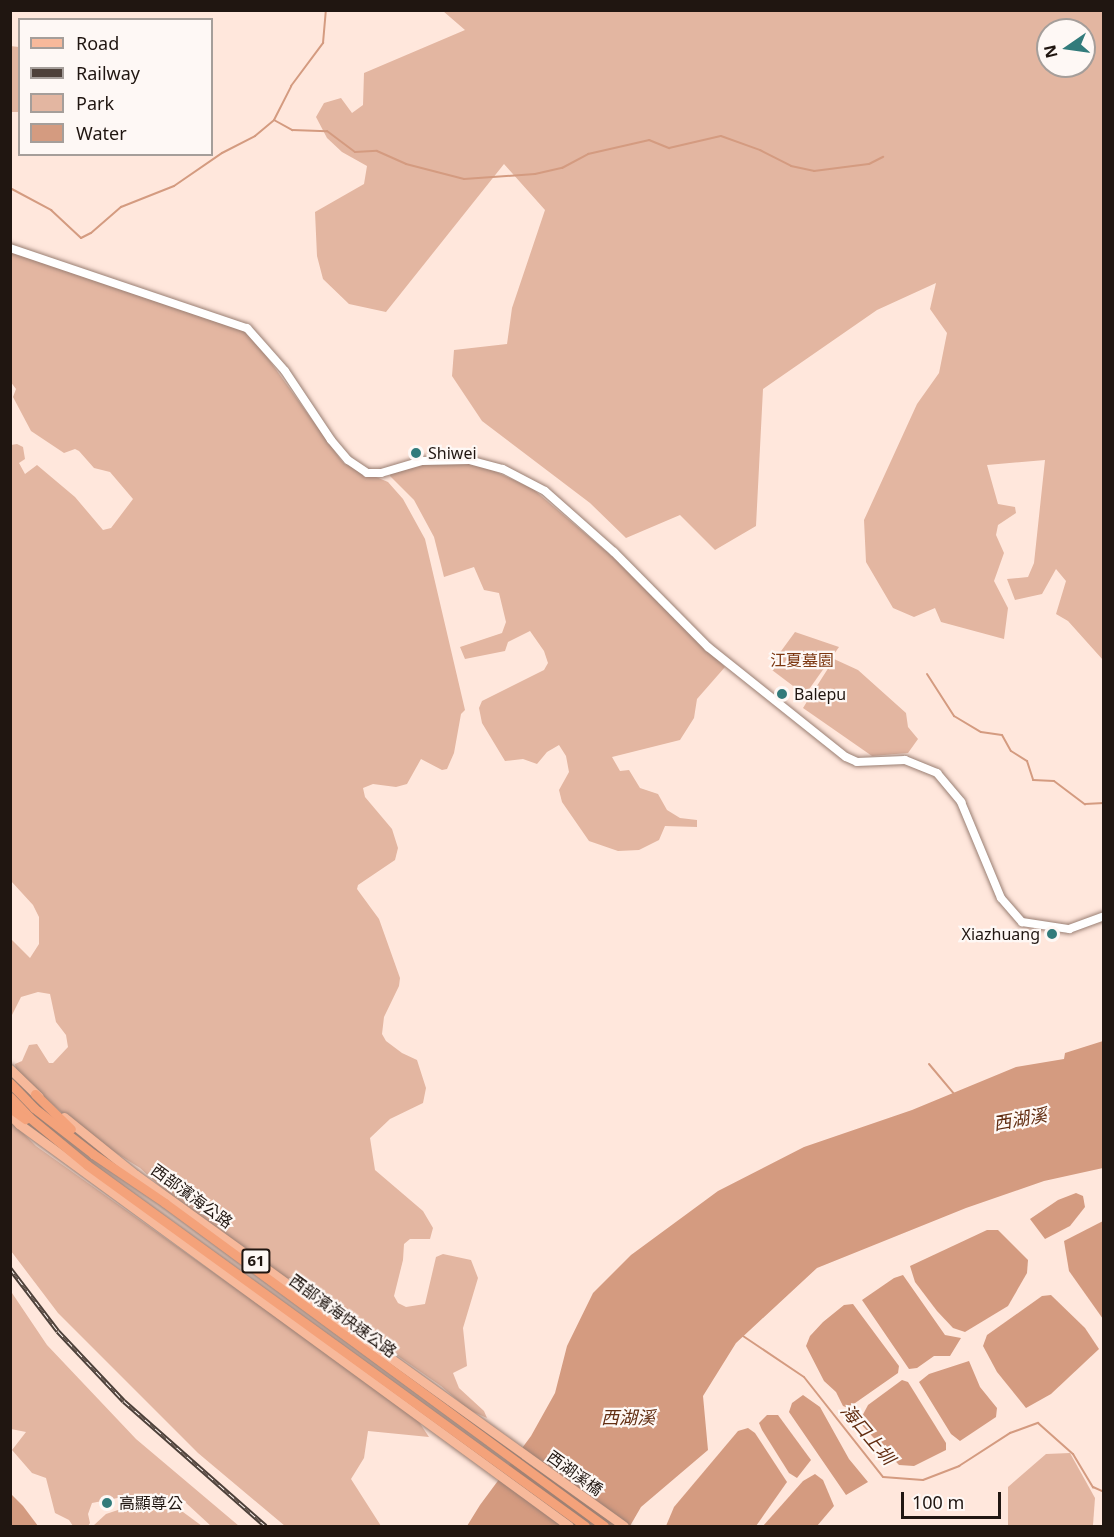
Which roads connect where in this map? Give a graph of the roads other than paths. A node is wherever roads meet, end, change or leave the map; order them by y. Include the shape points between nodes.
1 (10, 248) edge
2 (1104, 916) edge
3 (10, 1069) edge
4 (10, 1083) edge
5 (35, 1094) junction
6 (10, 1097) edge
7 (10, 1107) edge
8 (10, 1115) edge
9 (87, 1165) junction
10 (135, 1183) junction
11 (509, 1444) joint
12 (488, 1462) junction
13 (569, 1527) edge
14 (585, 1527) edge
15 (604, 1527) edge
16 (624, 1527) edge

1 - 2 main road via 247,328 285,371 331,440 348,460 367,473 422,461 469,460 503,469 545,491 614,552 708,647 846,757 876,763 905,760 937,773 961,802 973,825 1001,898 1023,922 1069,930
3 - 5 main road, 西部濱海公路 / 61
4 - 10 highway, 西部濱海快速公路 / 61 via 34,1108
5 - 10 highway
5 - 11 main road, 西部濱海公路 / 61 via 136,1175
6 - 9 highway, 西部濱海快速公路 / 61
7 - 9 highway
8 - 12 main road, 61
9 - 12 highway, 西部濱海快速公路 / 61
10 - 15 highway, 西部濱海快速公路 / 61
11 - 16 main road, 西湖溪橋 / 61
12 - 13 main road, 61
12 - 14 highway, 西部濱海快速公路 / 61

